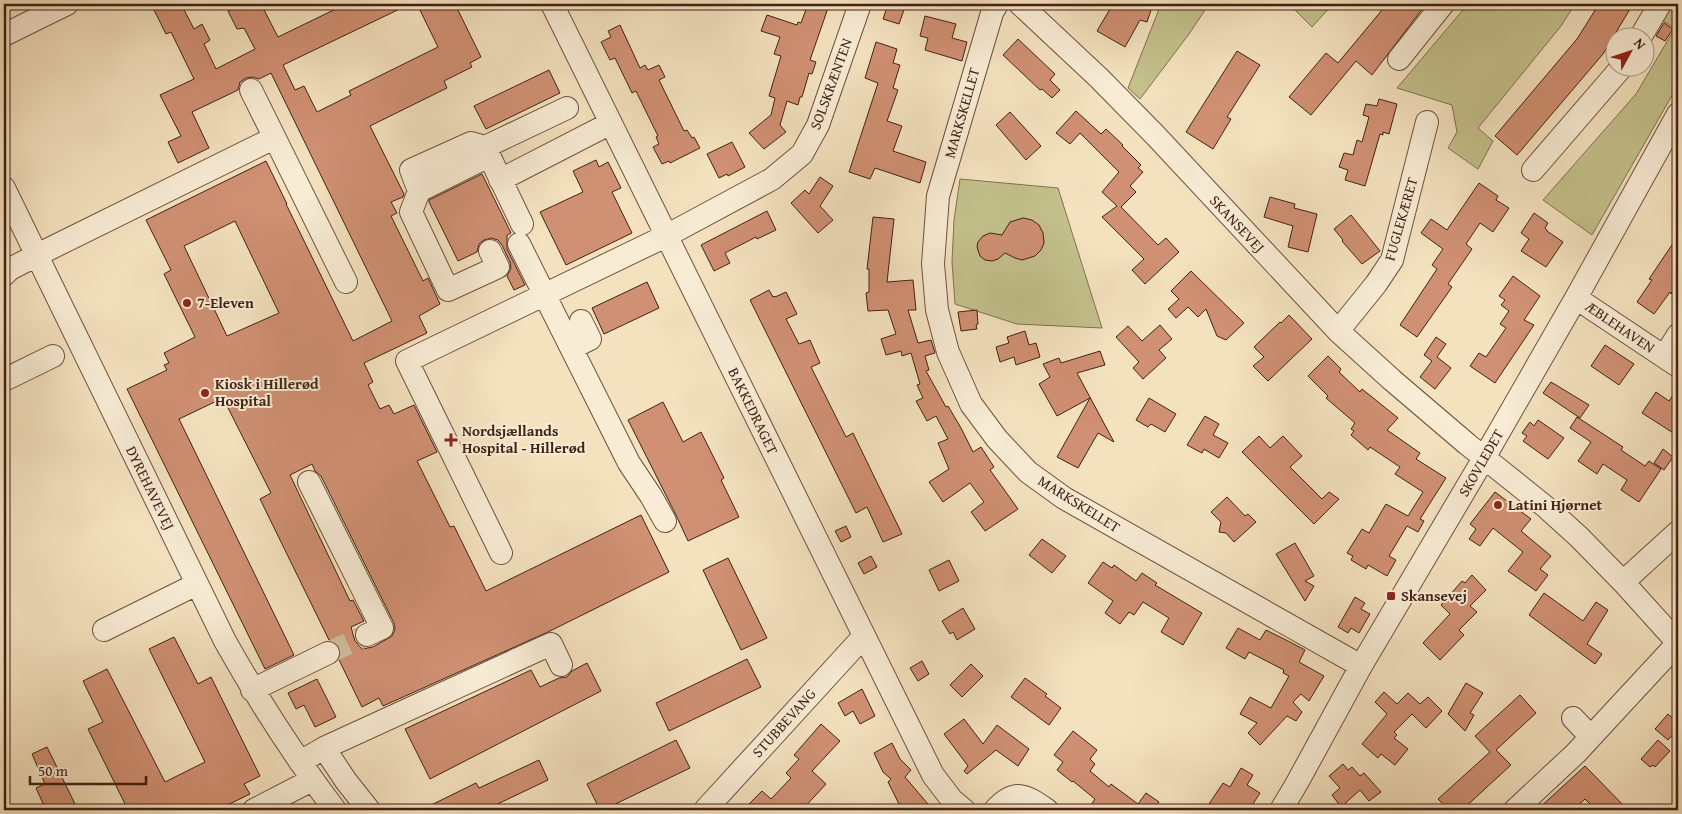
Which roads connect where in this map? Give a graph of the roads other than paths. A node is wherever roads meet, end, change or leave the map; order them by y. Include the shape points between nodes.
1 (67, 4) edge
2 (552, 4) edge
3 (860, 4) edge
4 (997, 4) edge
5 (1020, 4) edge
6 (1443, 4) edge
7 (1660, 4) edge
8 (1646, 28) edge
9 (4, 35) edge
10 (1399, 59) dead end
11 (1612, 78) edge
12 (251, 90) dead end
13 (567, 108) dead end
14 (1678, 114) edge
15 (1427, 122) dead end
16 (611, 123) junction
17 (274, 138) junction
18 (487, 152) junction
19 (1533, 170) dead end
20 (500, 180) junction
21 (4, 188) edge
22 (666, 236) junction
23 (490, 251) dead end
24 (37, 255) junction
25 (4, 275) edge
26 (346, 282) dead end
27 (545, 293) junction
28 (1576, 298) junction
29 (581, 321) dead end
30 (1338, 331) junction
31 (1678, 335) edge
32 (572, 348) junction
33 (53, 356) dead end
34 (1671, 361) edge
35 (5, 390) edge
36 (1484, 458) junction
37 (309, 482) dead end
38 (664, 521) dead end
39 (1677, 535) edge
40 (502, 552) dead end
41 (1622, 582) junction
42 (197, 584) junction
43 (104, 630) dead end
44 (367, 635) tunnel mouth
45 (864, 636) junction
46 (1678, 643) edge
47 (328, 653) tunnel mouth
48 (561, 665) dead end
49 (1361, 666) junction
50 (252, 690) junction
51 (1573, 718) dead end
52 (1591, 737) junction
53 (324, 748) junction
54 (306, 771) junction
55 (254, 810) edge
56 (335, 810) edge
57 (369, 810) edge
58 (705, 810) edge
59 (964, 810) edge
60 (995, 810) edge
61 (1047, 810) edge
62 (1281, 810) edge
63 (1515, 810) edge

1 - 9 street
2 - 16 street, BAKKEDRAGET
3 - 22 street, SOLSKRÆNTEN via 818,125 802,154 772,179
4 - 49 street, MARKSKELLET via 938,196 933,264 937,310 948,352 972,404 997,439 1028,472 1064,498
5 - 30 street, SKANSEVEJ via 1156,136
6 - 10 street
7 - 8 street
11 - 19 street
12 - 17 street
13 - 18 street
14 - 28 street, SKOVLEDET
15 - 30 street, FUGLEKÆRET via 1392,260
16 - 20 street
16 - 22 street, BAKKEDRAGET
17 - 24 street
17 - 26 street
18 - 20 street
18 - 23 street via 471,143 411,170 419,191 412,212 448,290 498,267
20 - 27 street
21 - 24 street, DYREHAVEVEJ
22 - 27 street, SOLSKRÆNTEN
22 - 45 street, BAKKEDRAGET
24 - 25 street
24 - 42 street, DYREHAVEVEJ
27 - 32 street
27 - 40 street, SOLSKRÆNTEN via 407,361
28 - 34 street, ÆBLEHAVEN
28 - 36 street, SKOVLEDET
29 - 32 street via 590,339
30 - 36 street, SKANSEVEJ
31 - 34 street, ÆBLEHAVEN
32 - 38 street via 629,463
33 - 35 street
36 - 41 street, SKANSEVEJ via 1547,508
36 - 49 street, SKOVLEDET
37 - 44 street via 382,628
39 - 41 street
41 - 46 street, SKANSEVEJ
42 - 43 street
42 - 50 street, DYREHAVEVEJ
45 - 58 street, STUBBEVANG
45 - 59 street, BAKKEDRAGET via 933,775
46 - 52 street
47 - 50 street
48 - 53 street via 551,644
49 - 62 street, SKOVLEDET
50 - 54 street, DYREHAVEVEJ
51 - 52 street
52 - 63 street
53 - 54 street
53 - 57 street
54 - 55 street
54 - 56 street, DYREHAVEVEJ
60 - 61 street via 1005,800 1019,796

